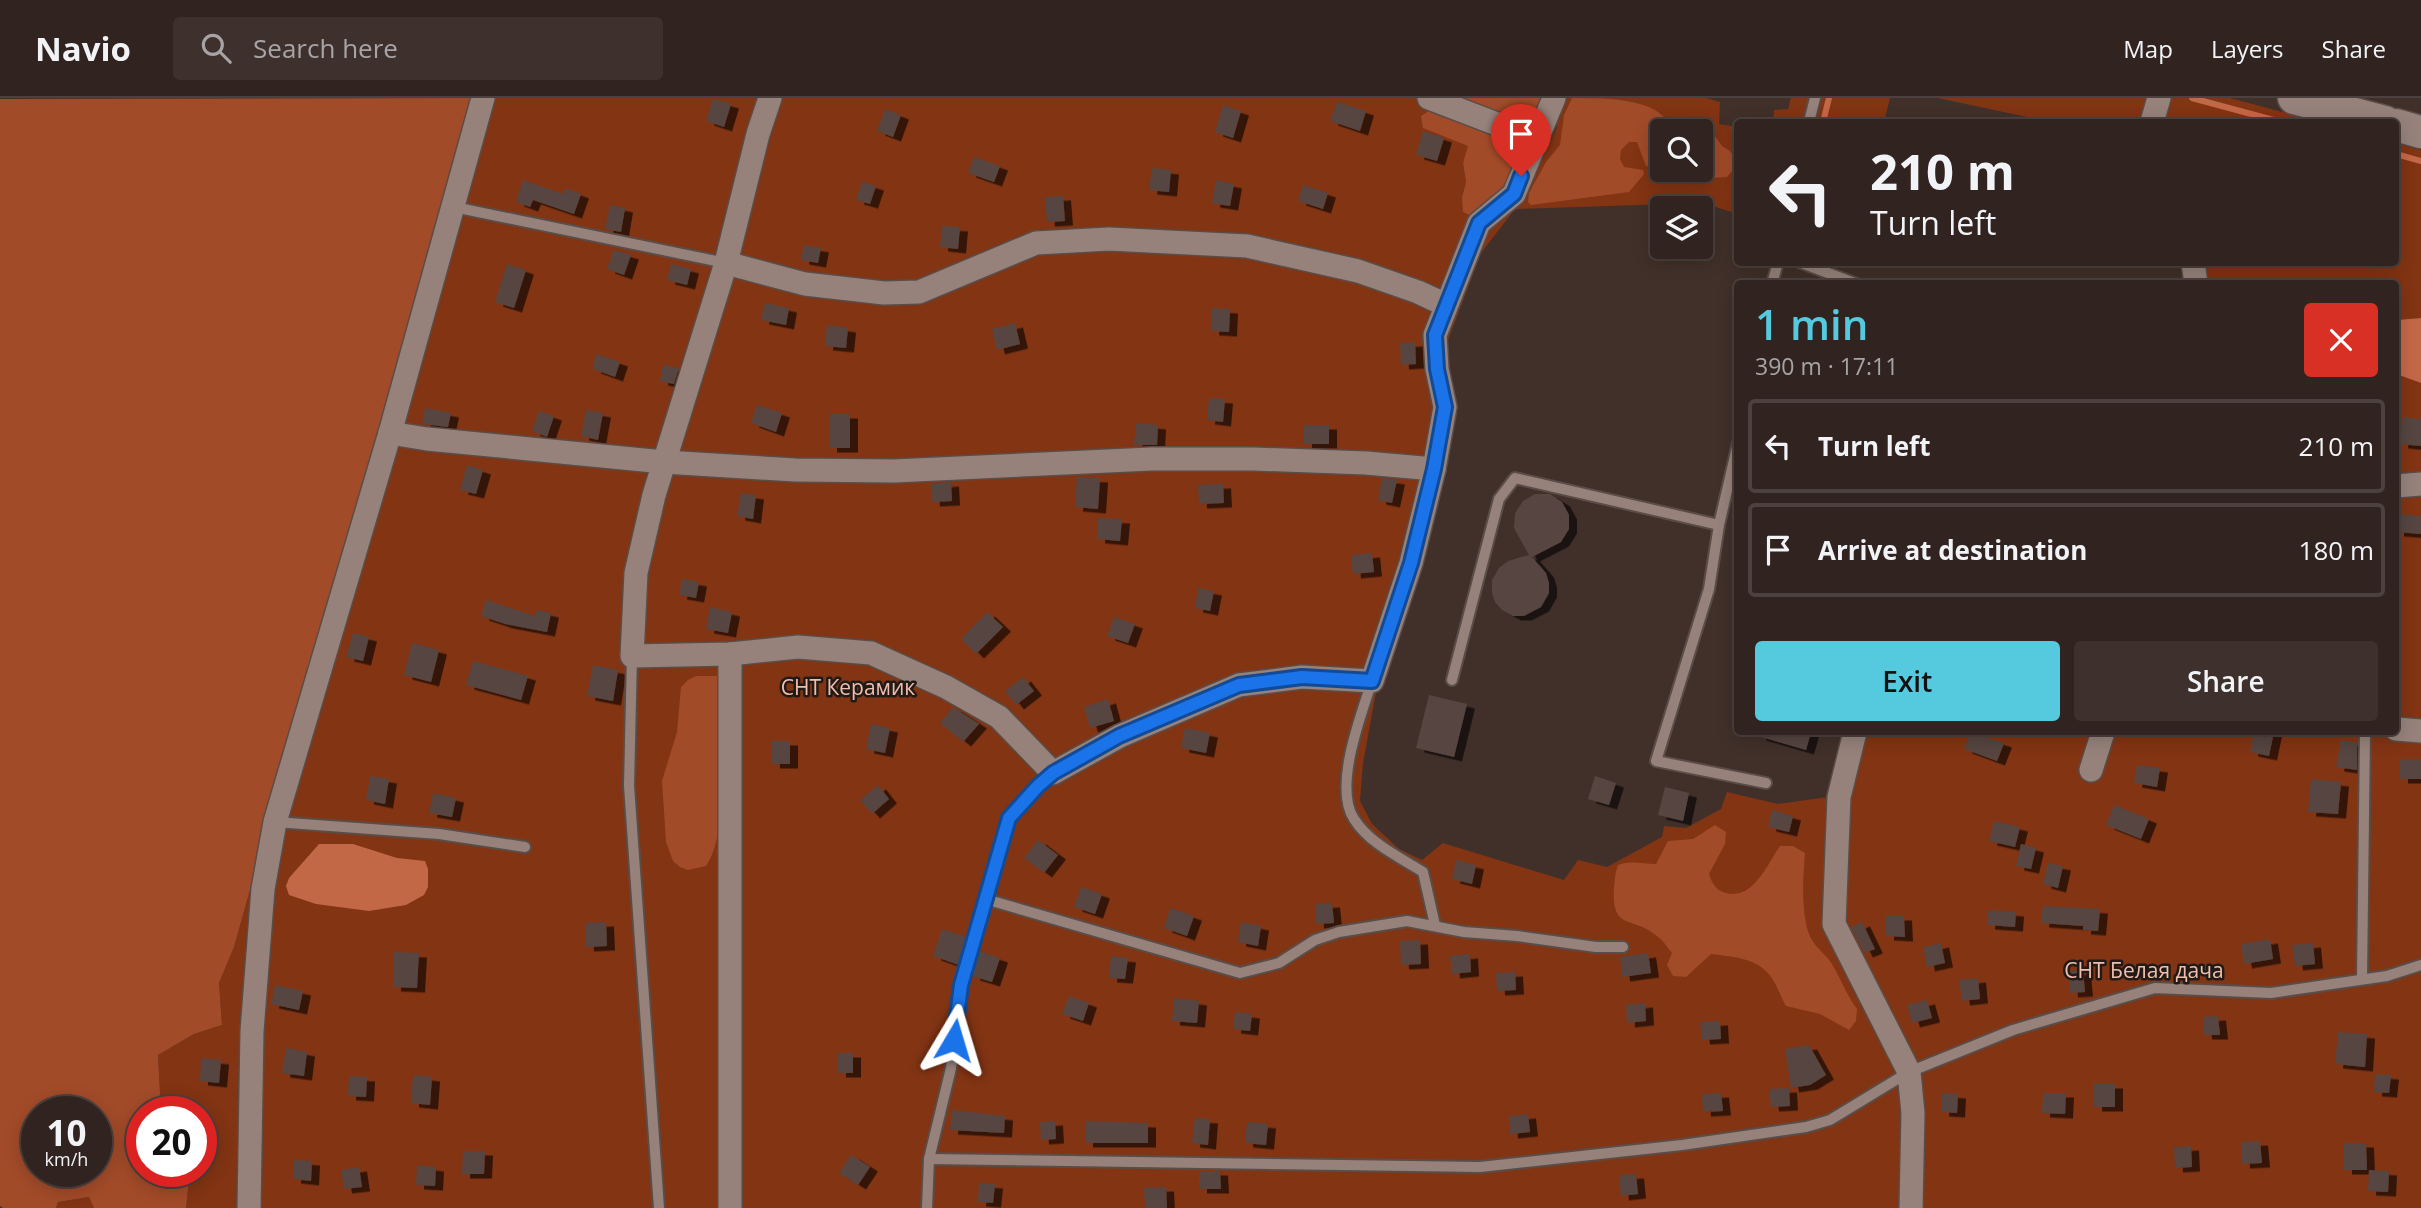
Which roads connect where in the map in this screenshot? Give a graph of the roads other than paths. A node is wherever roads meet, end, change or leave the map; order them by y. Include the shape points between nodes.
1 (483, 98) edge
2 (770, 98) edge
3 (1429, 98) edge
4 (1554, 98) edge
5 (1815, 98) edge
6 (2159, 98) edge
7 (2294, 98) edge
8 (1810, 119) edge
9 (2153, 119) edge
10 (2374, 119) edge
11 (2399, 126) edge
12 (2421, 132) edge
13 (1536, 139) junction
14 (454, 206) junction
15 (726, 263) junction
16 (1810, 266) edge
17 (1846, 280) edge
18 (1446, 305) junction
19 (390, 433) junction
20 (1734, 461) edge
21 (664, 463) junction
22 (1434, 469) junction
23 (2421, 484) edge
24 (2399, 485) edge
25 (1720, 525) junction
26 (730, 654) junction
27 (632, 656) junction
28 (1452, 680) dead end
29 (1372, 681) junction
30 (2399, 729) edge
31 (2421, 731) edge
32 (1854, 735) edge
33 (2102, 735) edge
34 (2365, 735) edge
35 (2091, 770) dead end
36 (1053, 773) junction
37 (1766, 783) dead end
38 (275, 822) junction
39 (525, 847) dead end
40 (985, 899) junction
41 (1435, 925) junction
42 (1623, 947) dead end
43 (2421, 965) edge
44 (2362, 979) junction
45 (1909, 1072) junction
46 (929, 1159) junction
47 (249, 1208) edge
48 (659, 1208) edge
49 (730, 1208) edge
50 (927, 1208) edge
51 (1911, 1208) edge

1 - 14 street
2 - 15 street
3 - 13 street
4 - 13 street
5 - 8 lane
6 - 9 street
7 - 10 main road
11 - 12 main road
13 - 18 street via 1514,194 1479,223
14 - 15 lane
14 - 19 street
15 - 18 street via 805,284 919,292 1036,243 1109,239 1247,246 1358,271
15 - 21 street
16 - 17 lane
18 - 22 street via 1435,335 1445,407
19 - 21 street
19 - 38 street
20 - 25 lane
21 - 22 street via 894,471 1254,459
21 - 27 street via 636,573
22 - 29 street via 1411,563
23 - 24 street
25 - 28 lane via 1515,478 1499,499
25 - 37 lane via 1709,589 1656,761
26 - 27 street
26 - 36 street via 798,647 871,653 946,687 999,718
26 - 49 street
27 - 48 lane via 629,786
29 - 36 street via 1302,677 1239,685 1119,736
29 - 41 lane via 1351,746 1348,809 1372,839 1423,872
30 - 31 street
32 - 45 street via 1839,797 1834,924
33 - 35 street
34 - 44 lane
36 - 40 lane via 1009,818
38 - 39 lane via 439,834
38 - 47 street via 263,889 251,1031
40 - 41 lane via 1240,974 1279,963 1315,940 1339,932 1407,921
40 - 46 lane via 961,985 951,1068
41 - 42 lane via 1464,932
43 - 44 lane
44 - 45 lane via 2271,993 2155,988 2014,1030
45 - 46 lane via 1830,1120 1806,1127 1480,1167
45 - 51 street
46 - 50 lane

